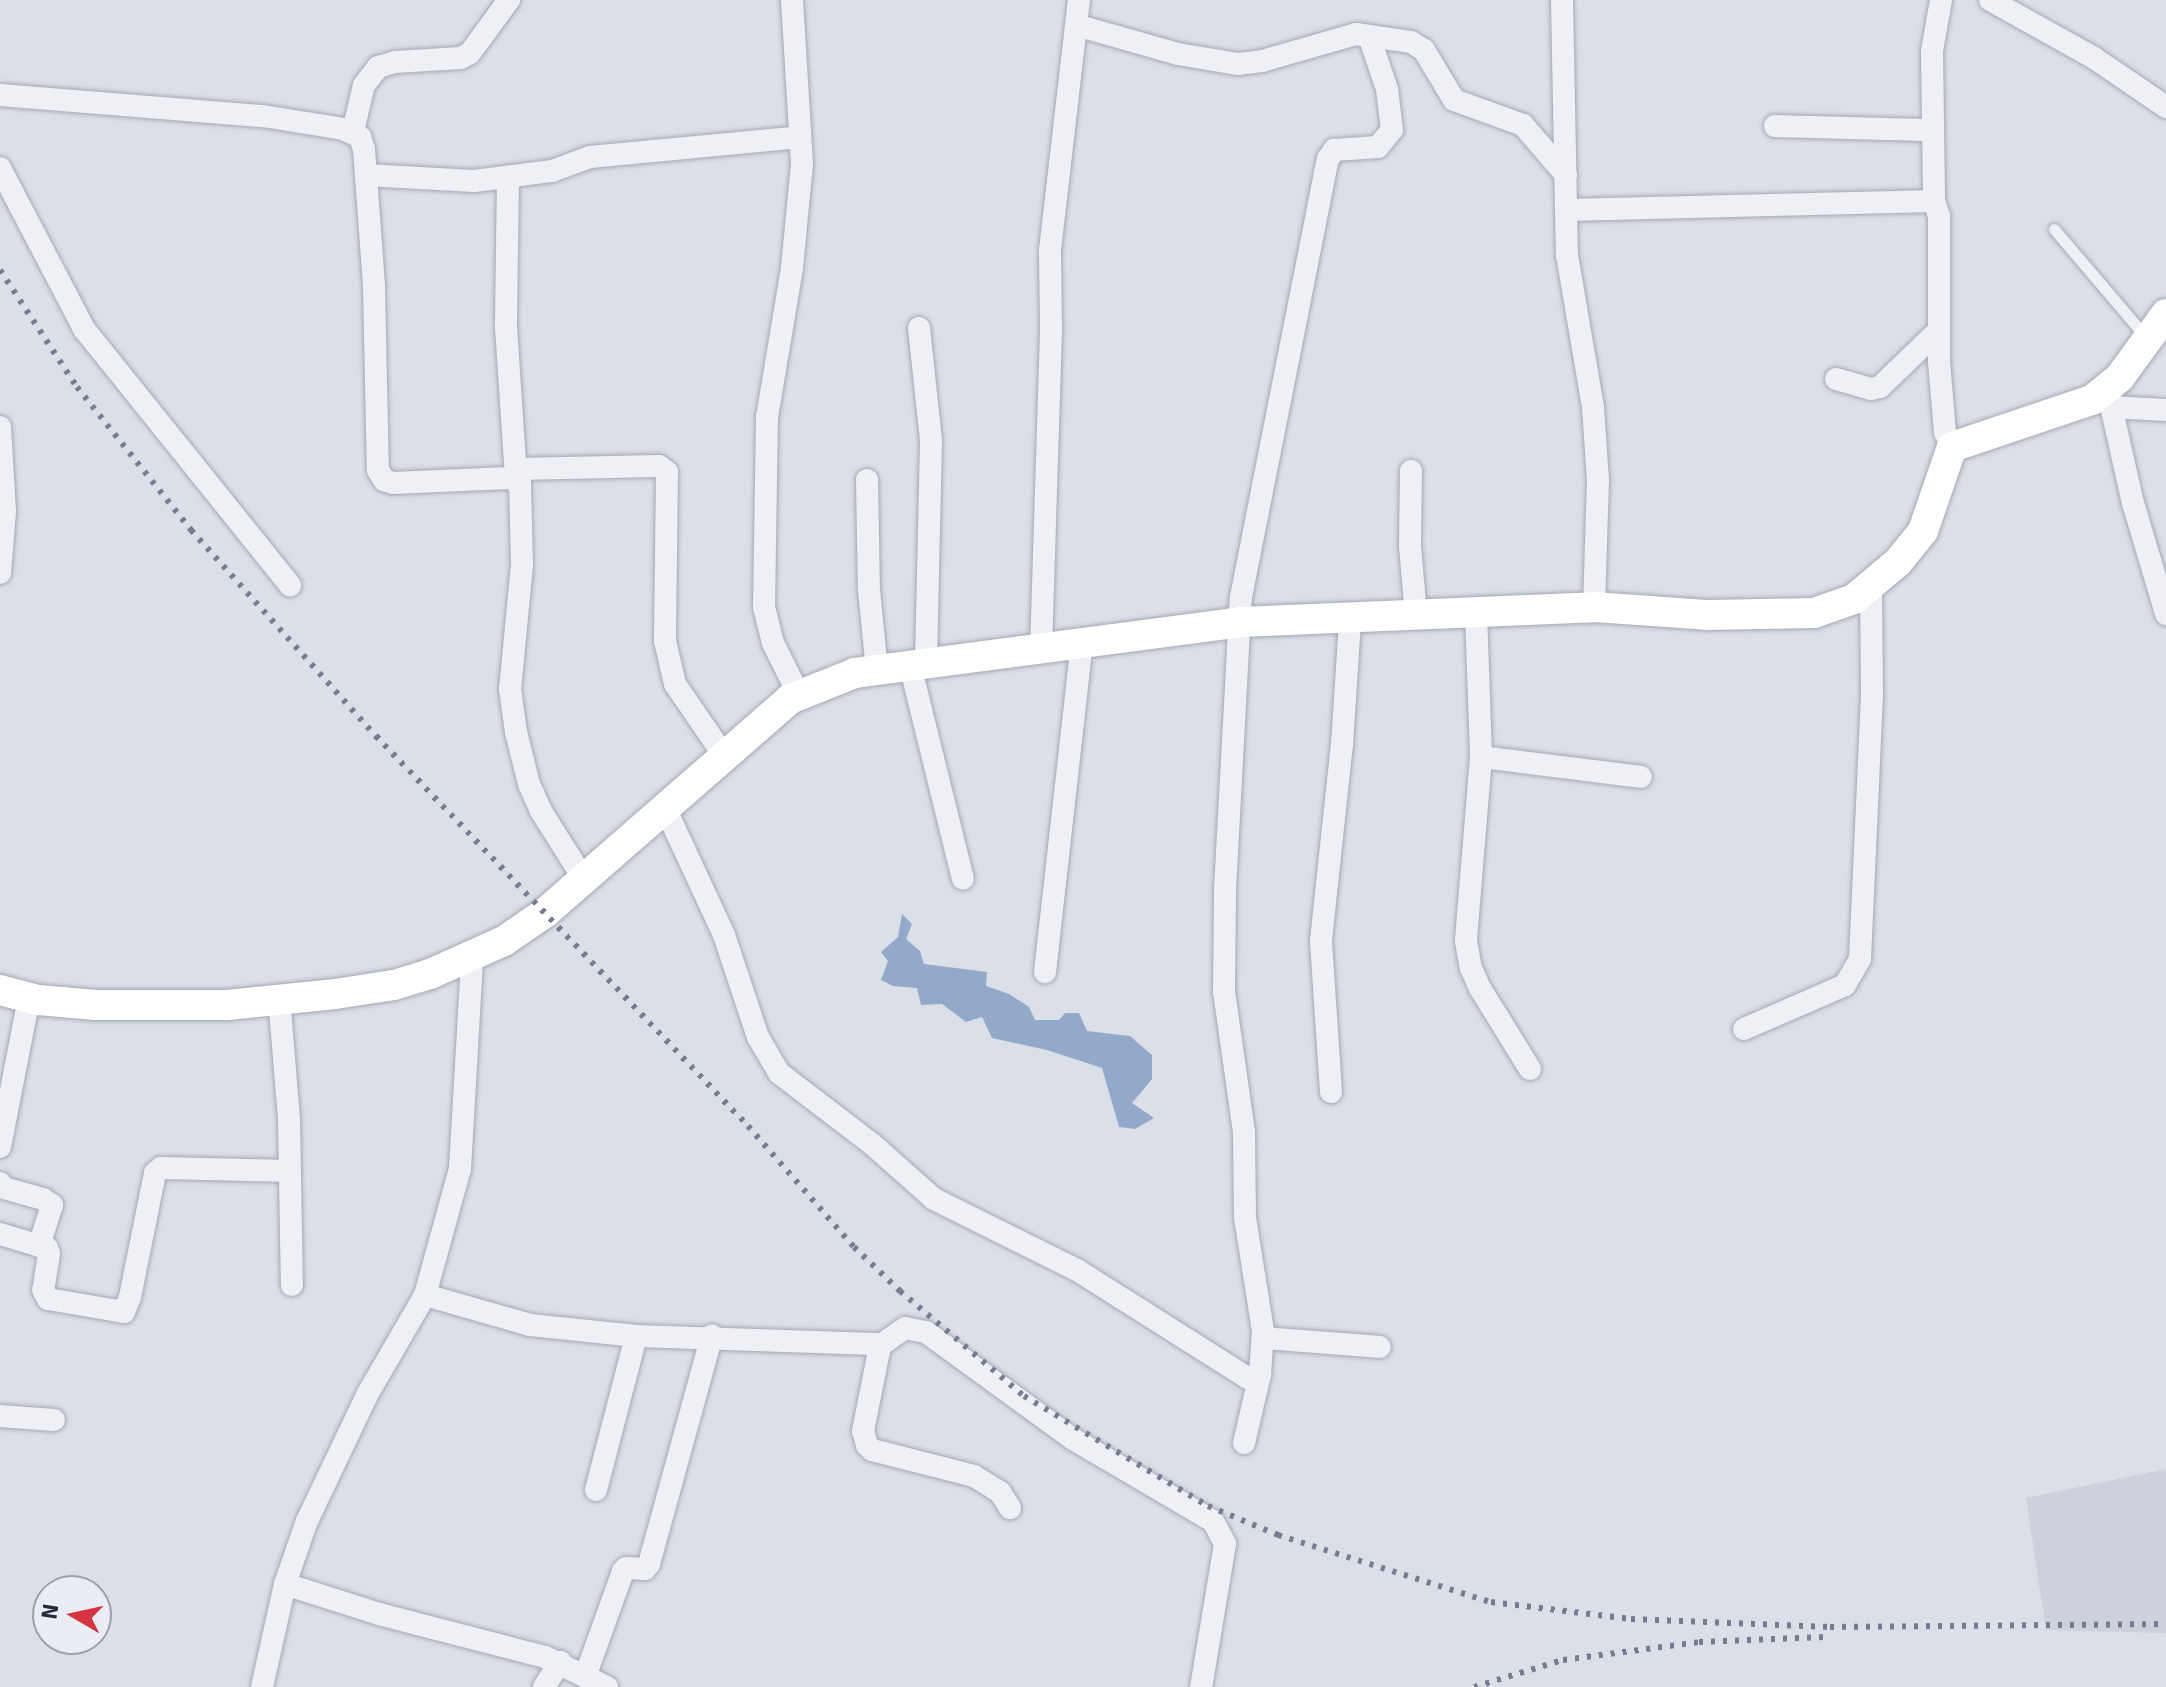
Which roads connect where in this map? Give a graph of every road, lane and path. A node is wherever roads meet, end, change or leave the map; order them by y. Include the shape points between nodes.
1 (509, 0) edge
2 (792, 0) edge
3 (1079, 0) edge
4 (1562, 0) edge
5 (1941, 0) edge
6 (1990, 0) edge
7 (1076, 25) junction
8 (1369, 36) junction
9 (0, 95) edge
10 (2166, 107) edge
11 (1775, 126) dead end
12 (1933, 130) junction
13 (353, 131) junction
14 (800, 137) junction
15 (0, 168) edge
16 (366, 175) junction
17 (1566, 175) junction
18 (508, 177) junction
19 (1934, 201) junction
20 (1568, 210) junction
21 (2054, 229) dead end
22 (2166, 314) edge
23 (919, 328) dead end
24 (1939, 330) junction
25 (2149, 340) junction
26 (1836, 379) dead end
27 (2109, 397) junction
28 (2166, 410) edge
29 (0, 427) edge
30 (1952, 447) junction
31 (1411, 471) dead end
32 (516, 474) junction
33 (867, 480) dead end
34 (0, 573) edge
35 (290, 585) dead end
36 (1871, 585) junction
37 (1594, 607) junction
38 (1476, 612) junction
39 (2166, 614) edge
40 (1416, 615) junction
41 (1350, 620) junction
42 (1240, 622) junction
43 (1082, 644) junction
44 (1041, 650) junction
45 (918, 664) junction
46 (877, 670) junction
47 (798, 693) junction
48 (725, 757) junction
49 (1481, 757) junction
50 (1641, 777) dead end
51 (666, 810) junction
52 (583, 878) junction
53 (963, 879) dead end
54 (472, 958) junction
55 (1045, 972) dead end
56 (0, 990) edge
57 (279, 997) junction
58 (29, 998) junction
59 (1744, 1029) dead end
60 (1530, 1069) dead end
61 (1331, 1092) dead end
62 (0, 1147) edge
63 (290, 1171) junction
64 (0, 1183) edge
65 (0, 1234) edge
66 (39, 1246) junction
67 (292, 1285) dead end
68 (425, 1295) junction
69 (636, 1336) junction
70 (712, 1336) junction
71 (1263, 1338) junction
72 (878, 1347) junction
73 (1380, 1347) dead end
74 (1260, 1374) junction
75 (0, 1416) edge
76 (54, 1420) dead end
77 (1244, 1443) dead end
78 (596, 1490) dead end
79 (1010, 1508) dead end
80 (285, 1584) junction
81 (560, 1662) junction
82 (586, 1674) junction
83 (262, 1687) edge
84 (544, 1687) edge
85 (607, 1687) edge
86 (1201, 1687) edge

1 - 13 street via 461,58 378,67 364,85
2 - 14 street
3 - 7 street
4 - 17 street
5 - 12 street via 1932,51
6 - 10 street via 2094,58
7 - 8 street via 1178,54 1238,64 1341,37
7 - 44 street via 1050,250
8 - 17 street via 1411,42 1424,50 1454,100 1523,125
8 - 42 street via 1387,89 1392,130 1378,147 1334,150 1328,159 1246,560
9 - 13 street via 263,116
11 - 12 street
12 - 19 street
13 - 16 street via 362,142
14 - 18 street via 590,157 552,171
14 - 47 street via 792,268 769,396 763,496 764,607 773,643
15 - 35 street via 84,329
16 - 18 street via 458,182
16 - 32 street via 381,478 399,484
17 - 20 street
18 - 32 street via 506,327
19 - 20 street
19 - 24 street via 1939,216
20 - 37 street via 1567,255 1598,480
21 - 25 lane
22 - 25 street
23 - 45 street via 931,441
24 - 26 street via 1880,387
24 - 30 street via 1945,432
25 - 27 street
27 - 28 street
27 - 30 street
27 - 39 street
29 - 34 street via 5,511
30 - 36 street via 1923,531
31 - 40 street
32 - 48 street via 659,466 667,472 665,641 675,684
32 - 52 street via 521,486 522,565 510,689 516,732 541,811
33 - 46 street
36 - 37 street via 1854,599 1814,613 1707,615
36 - 59 street via 1872,696 1860,959 1845,985
37 - 38 street
38 - 40 street
38 - 49 street
40 - 41 street
41 - 42 street
41 - 61 street via 1321,940
42 - 43 street
42 - 71 street via 1224,991 1241,1104 1245,1217
43 - 44 street
43 - 55 street
44 - 45 street
45 - 46 street
45 - 53 street
46 - 47 street
47 - 48 street
48 - 51 street
49 - 50 street
49 - 60 street via 1466,941 1481,990
51 - 52 street
51 - 74 street via 724,935 758,1037 779,1073 934,1199 1077,1270 1248,1378
52 - 54 street via 546,912
54 - 57 street via 394,985
54 - 68 street via 460,1169
56 - 58 street
57 - 58 street via 227,1005 142,1007
57 - 63 street
58 - 62 street
63 - 66 street via 161,1168 155,1173 124,1312 48,1299 43,1290 49,1254
63 - 67 street
64 - 66 street via 52,1205
65 - 66 street
68 - 69 street via 530,1325
68 - 80 street via 367,1395 307,1521
69 - 70 street
69 - 78 street
70 - 72 street
70 - 82 street via 649,1564 623,1571
71 - 73 street
71 - 74 street
72 - 79 street via 864,1421 867,1445 974,1476 1000,1492
72 - 86 street via 905,1328 926,1332 1073,1439 1213,1521 1225,1544
74 - 77 street
75 - 76 street
80 - 81 street
80 - 83 street
81 - 82 street
81 - 84 street
82 - 85 street

